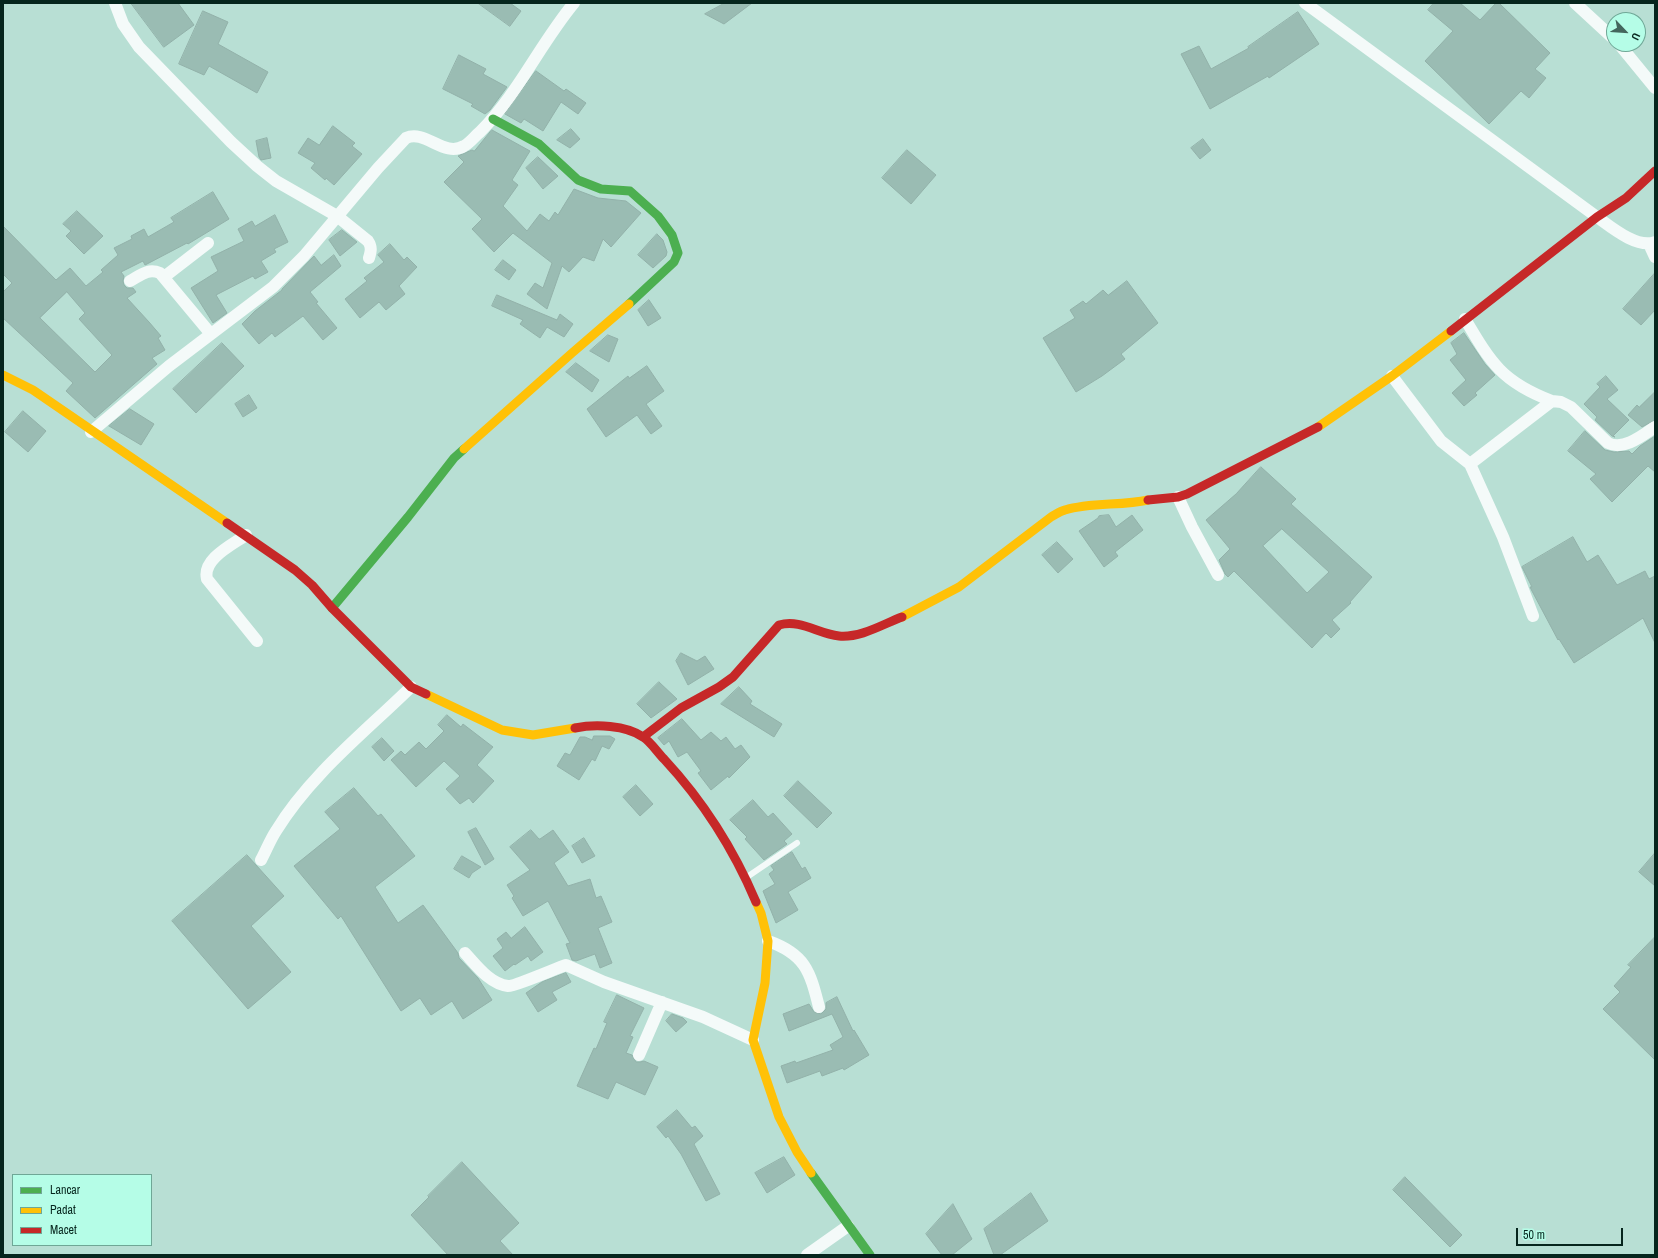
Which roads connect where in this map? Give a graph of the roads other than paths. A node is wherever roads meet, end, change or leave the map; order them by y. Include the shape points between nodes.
1 (115, 3) edge
2 (574, 3) edge
3 (1305, 3) edge
4 (1575, 3) edge
5 (1606, 31) edge
6 (1626, 52) edge
7 (1655, 88) edge
8 (493, 119) junction
9 (1655, 171) edge
10 (337, 216) junction
11 (1597, 217) junction
12 (208, 243) dead end
13 (1652, 243) edge
14 (1655, 257) edge
15 (369, 258) dead end
16 (164, 277) junction
17 (130, 281) dead end
18 (1465, 319) junction
19 (210, 333) junction
20 (3, 375) edge
21 (1392, 376) junction
22 (1552, 401) junction
23 (1655, 426) edge
24 (91, 432) junction
25 (1470, 464) junction
26 (1178, 497) junction
27 (246, 535) junction
28 (1218, 575) dead end
29 (332, 608) junction
30 (1533, 616) dead end
31 (257, 641) dead end
32 (411, 687) junction
33 (643, 737) junction
34 (797, 843) dead end
35 (261, 860) dead end
36 (746, 878) junction
37 (768, 941) junction
38 (465, 953) dead end
39 (662, 1002) junction
40 (820, 1007) dead end
41 (753, 1040) junction
42 (639, 1055) dead end
43 (848, 1226) junction
44 (807, 1255) edge
45 (870, 1255) edge

1 - 10 street via 123,24 139,47 231,142 276,181
2 - 8 street
3 - 11 street
4 - 5 street
6 - 7 street
8 - 10 street via 464,146 456,149 418,136 406,138
8 - 29 street via 539,144 578,180 601,189 630,191 658,216 672,235 678,253 674,262 638,297 572,352 454,458
9 - 11 street via 1626,198
10 - 15 street via 368,241 371,246
10 - 19 street via 304,256 273,287
11 - 13 street via 1624,236 1638,242
11 - 18 street
12 - 16 street
13 - 14 street
16 - 17 street via 154,270
16 - 19 street
18 - 21 street
18 - 22 street via 1493,364 1505,376 1518,386
19 - 24 street
20 - 24 street via 33,390
21 - 25 street via 1441,441
21 - 26 street via 1308,433
22 - 23 street via 1571,407 1614,446 1628,443
22 - 25 street
24 - 27 street
25 - 30 street via 1503,537
26 - 28 street
26 - 33 street via 1064,510 1050,517 959,587 912,612 867,631 850,636 838,636 797,623 779,625 733,677 682,708
27 - 29 street via 295,570
27 - 31 street via 219,553 206,573 207,579
29 - 32 street
32 - 33 street via 502,730 533,735 579,727 603,726 618,727
32 - 35 street via 331,762 294,804 275,831
33 - 36 street via 689,788 715,824
34 - 36 lane
36 - 37 street via 761,913
37 - 40 street via 783,946 801,960 812,980
37 - 41 street via 765,983
38 - 39 street via 489,978 509,987 566,965 604,982
39 - 41 street via 703,1016
39 - 42 street
41 - 43 street via 779,1118 797,1152
43 - 44 street
43 - 45 street

